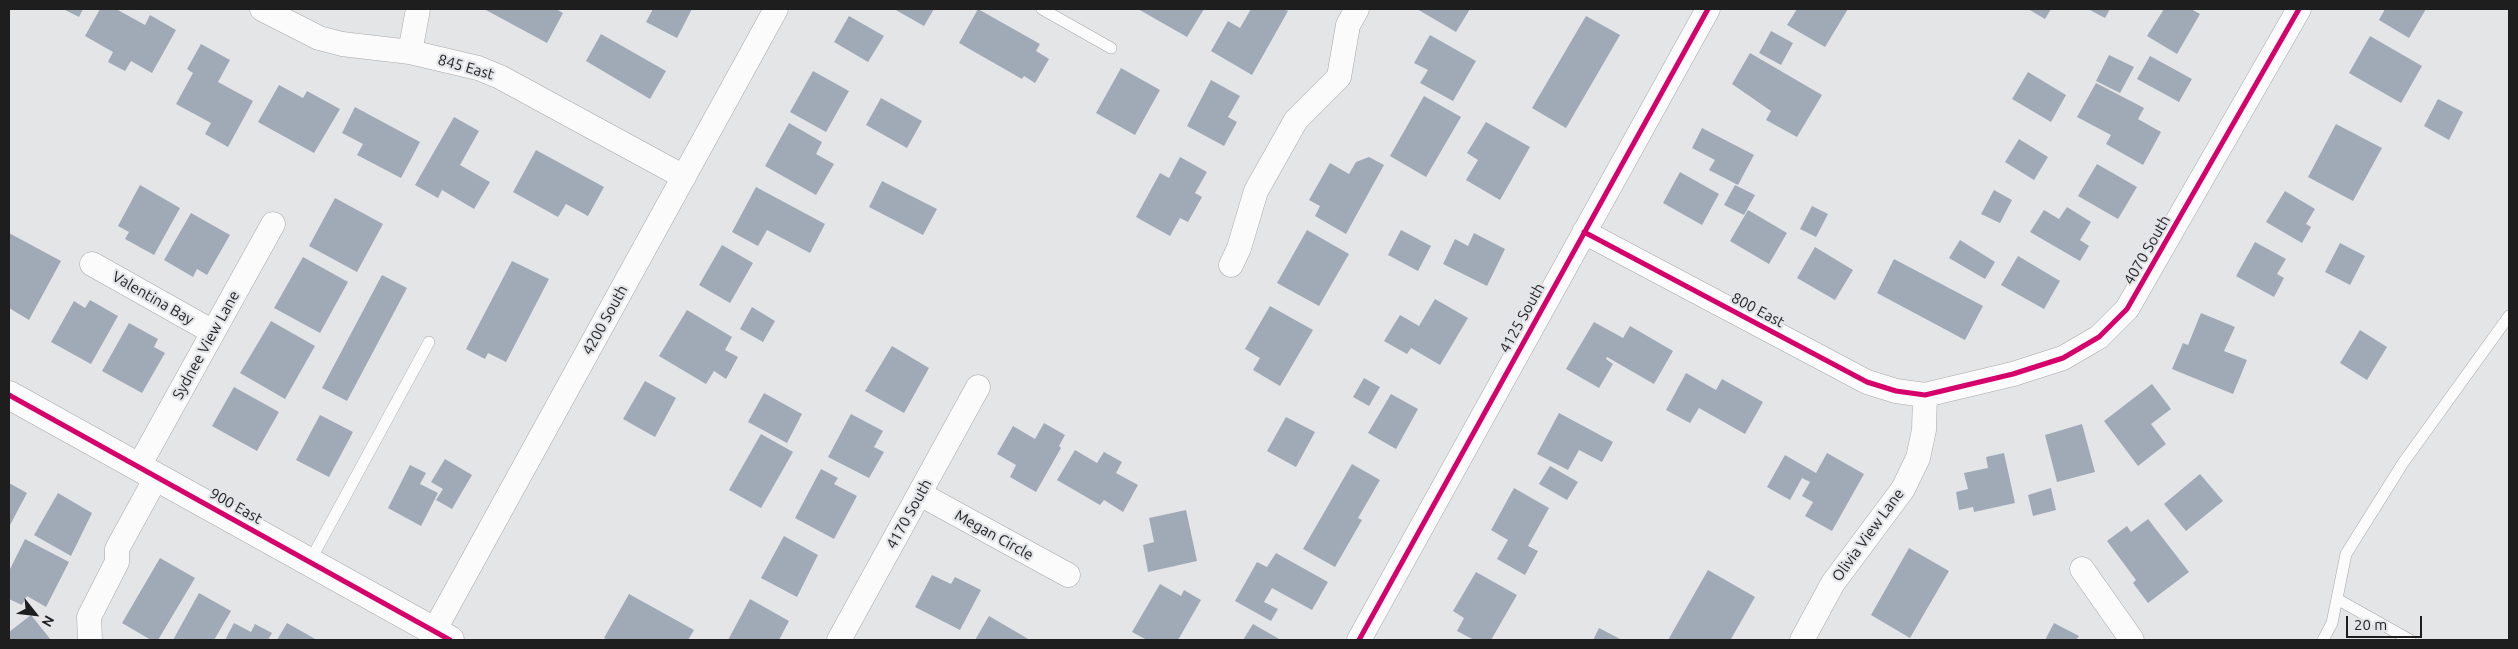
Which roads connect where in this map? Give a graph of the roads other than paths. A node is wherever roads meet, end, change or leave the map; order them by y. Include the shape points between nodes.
1 (262, 9) edge
2 (418, 9) edge
3 (776, 9) edge
4 (1042, 9) edge
5 (1357, 9) edge
6 (1708, 9) edge
7 (2299, 9) edge
8 (1111, 48) dead end
9 (410, 52) junction
10 (684, 177) junction
11 (273, 224) dead end
12 (1584, 232) junction
13 (92, 264) dead end
14 (1230, 265) dead end
15 (2509, 316) edge
16 (213, 332) junction
17 (429, 342) dead end
18 (978, 387) dead end
19 (9, 395) edge
20 (1925, 395) junction
21 (156, 476) junction
22 (920, 494) junction
23 (310, 561) junction
24 (2082, 569) dead end
25 (1068, 576) dead end
26 (2337, 599) junction
27 (442, 636) edge
28 (90, 640) edge
29 (839, 640) edge
30 (1359, 640) edge
31 (1802, 640) edge
32 (2132, 640) edge
33 (2323, 640) edge
34 (2410, 640) edge

1 - 9 street, 845 East via 319,38
2 - 9 street
3 - 10 street, 4200 South
4 - 8 lane
5 - 14 street via 1348,25 1339,78 1296,120 1256,191 1239,248
6 - 12 street, 4125 South
7 - 20 street, 4070 South via 2148,275 2120,316 2099,337 2063,358 2013,374
9 - 10 street, 845 East via 478,68 500,77
10 - 27 street, 4200 South
11 - 16 street, Sydnee View Lane
12 - 20 street, 800 East via 1867,382
12 - 30 street, 4125 South
13 - 16 street, Valentina Bay
15 - 26 lane via 2403,462 2346,554
16 - 21 street, Sydnee View Lane
17 - 23 lane
18 - 22 street, 4170 South
19 - 21 main road, 900 East
20 - 31 street, Olivia View Lane via 1924,430 1918,458 1903,489 1837,576
21 - 23 main road, 900 East
21 - 28 street, Sydnee View Lane via 131,555 117,562 89,618
22 - 25 street, Megan Circle
22 - 29 street, 4170 South
23 - 27 main road, 900 East
24 - 32 street
26 - 33 lane via 2332,623
26 - 34 lane

